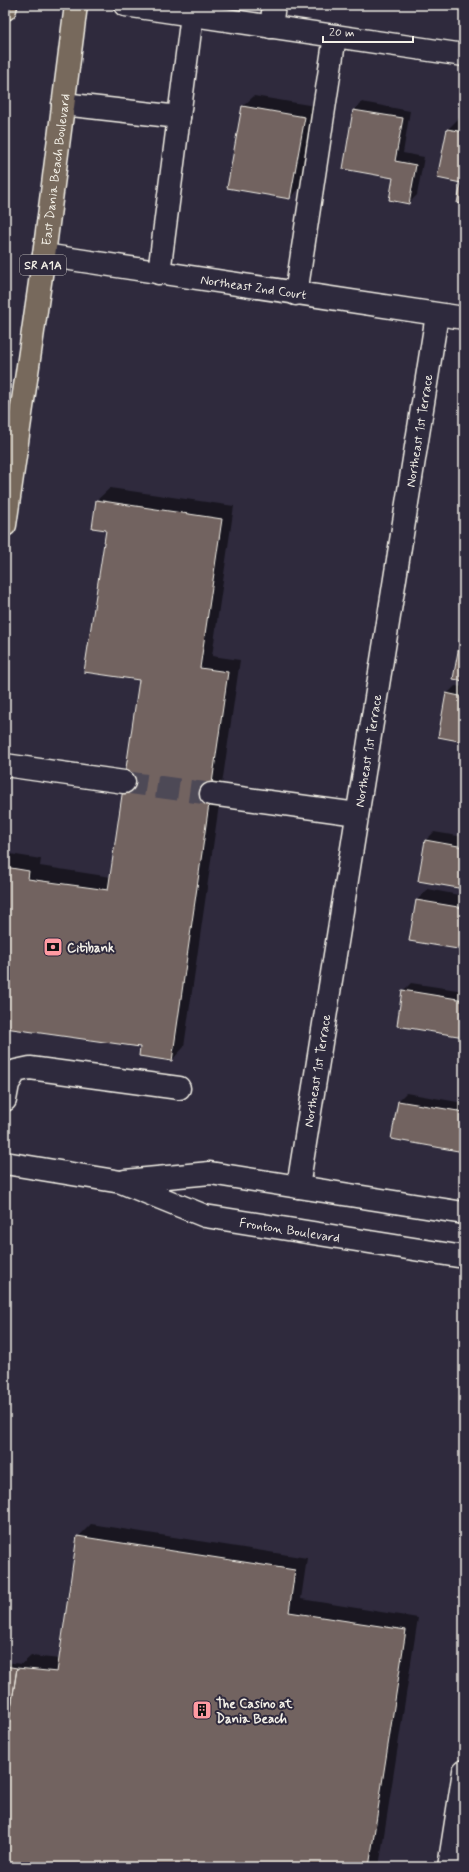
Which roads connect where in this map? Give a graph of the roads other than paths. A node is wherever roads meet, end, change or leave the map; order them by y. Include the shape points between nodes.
1 (6, 5) edge
2 (76, 5) edge
3 (125, 5) edge
4 (274, 5) edge
5 (5, 9) edge
6 (192, 15) junction
7 (270, 27) junction
8 (335, 36) junction
9 (464, 55) edge
10 (63, 104) junction
11 (179, 117) junction
12 (44, 255) junction
13 (159, 273) junction
14 (296, 294) junction
15 (437, 315) junction
16 (464, 318) edge
17 (5, 524) edge
18 (5, 765) edge
19 (124, 782) tunnel mouth
20 (211, 794) tunnel mouth
21 (357, 814) junction
22 (179, 1088) dead end
23 (5, 1100) edge
24 (5, 1163) edge
25 (121, 1182) junction
26 (298, 1187) junction
27 (464, 1213) edge
28 (464, 1257) edge
29 (464, 1771) edge
30 (449, 1867) edge

1 - 5 main road
2 - 10 main road, East Dania Beach Boulevard / SR A1A
3 - 6 street
4 - 7 street
6 - 7 street
6 - 11 street
7 - 8 street
8 - 9 street
8 - 14 street
10 - 11 street
10 - 12 main road, East Dania Beach Boulevard / SR A1A
11 - 13 street
12 - 13 street, Northeast 2nd Court
12 - 17 main road, East Dania Beach Boulevard / SR A1A
13 - 14 street, Northeast 2nd Court
14 - 15 street, Northeast 2nd Court
15 - 16 street, Northeast 2nd Court
15 - 21 street, Northeast 1st Terrace
18 - 19 street
20 - 21 street
21 - 26 street, Northeast 1st Terrace
22 - 23 street via 30,1068 16,1071 8,1084
24 - 25 street, Fronton Boulevard
25 - 26 street, Fronton Boulevard via 210,1173
25 - 28 street, Fronton Boulevard via 205,1216
26 - 27 street, Fronton Boulevard
29 - 30 street

